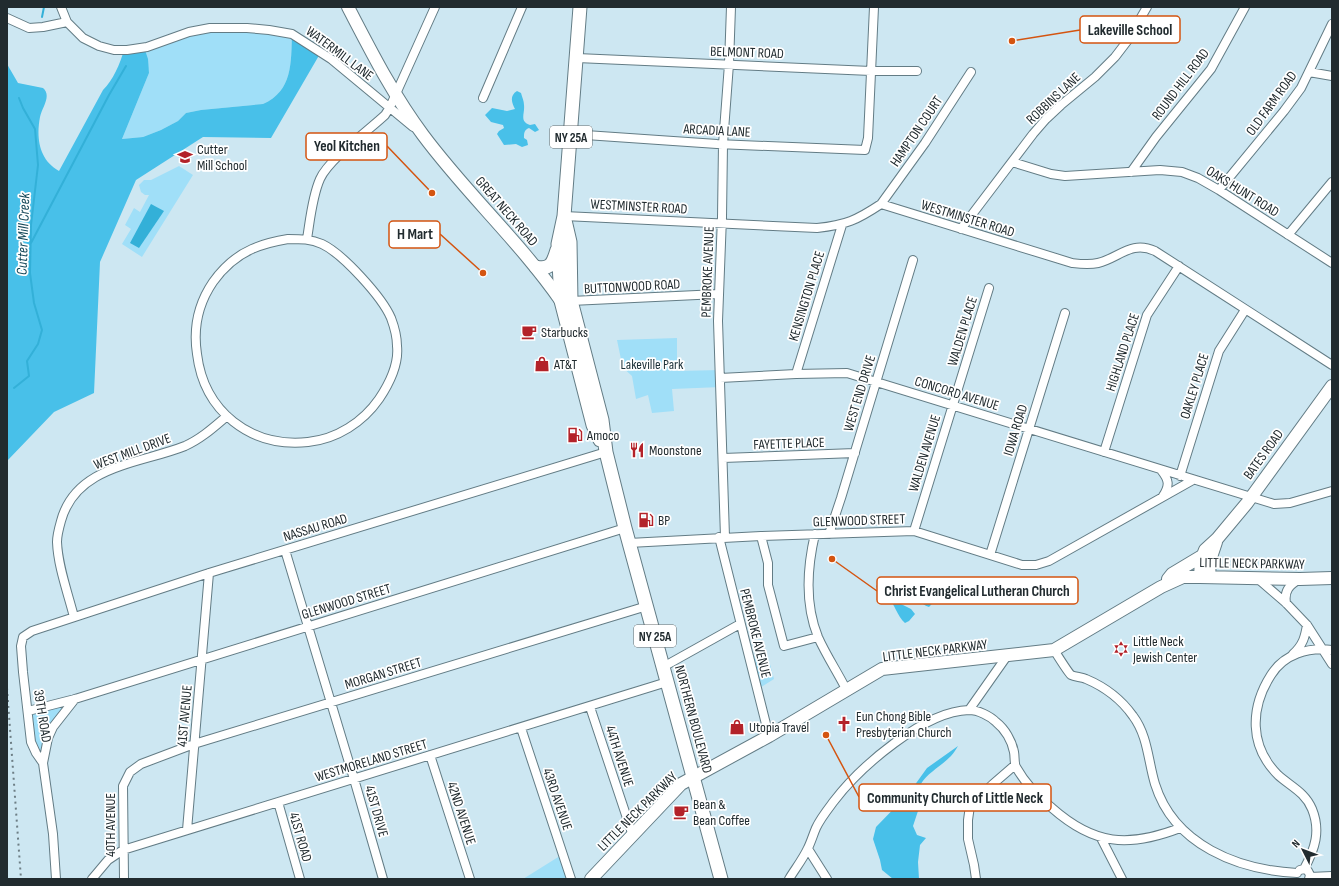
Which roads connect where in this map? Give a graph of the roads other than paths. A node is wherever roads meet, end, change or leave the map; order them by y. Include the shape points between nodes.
1 (60, 7) edge
2 (348, 7) edge
3 (435, 7) edge
4 (522, 7) edge
5 (580, 7) edge
6 (731, 7) edge
7 (874, 7) edge
8 (1147, 7) edge
9 (1245, 7) edge
10 (7, 18) edge
11 (67, 22) junction
12 (1332, 24) edge
13 (577, 58) junction
14 (729, 64) junction
15 (871, 71) junction
16 (917, 71) dead end
17 (971, 72) dead end
18 (1309, 72) junction
19 (1332, 76) edge
20 (396, 96) junction
21 (483, 98) dead end
22 (390, 107) junction
23 (571, 134) junction
24 (423, 135) junction
25 (723, 144) junction
26 (1012, 162) junction
27 (1131, 172) junction
28 (1332, 182) edge
29 (1219, 190) junction
30 (881, 204) junction
31 (564, 216) junction
32 (722, 224) junction
33 (842, 225) junction
34 (961, 229) junction
35 (1288, 234) junction
36 (307, 239) junction
37 (558, 244) junction
38 (914, 260) dead end
39 (1332, 263) edge
40 (1179, 266) junction
41 (536, 267) junction
42 (989, 288) dead end
43 (718, 294) junction
44 (566, 301) junction
45 (1245, 310) junction
46 (1065, 313) dead end
47 (1332, 365) edge
48 (796, 374) junction
49 (720, 378) junction
50 (877, 382) junction
51 (1332, 386) edge
52 (953, 405) junction
53 (227, 416) junction
54 (1029, 428) junction
55 (606, 452) junction
56 (1104, 452) junction
57 (855, 453) junction
58 (723, 458) junction
59 (1161, 470) junction
60 (1180, 476) junction
61 (1193, 480) junction
62 (1332, 492) edge
63 (1163, 497) junction
64 (1251, 497) junction
65 (625, 528) junction
66 (914, 531) junction
67 (815, 534) junction
68 (829, 534) junction
69 (761, 536) junction
70 (722, 537) junction
71 (1217, 539) junction
72 (629, 543) junction
73 (285, 550) junction
74 (990, 555) junction
75 (1202, 556) junction
76 (209, 573) junction
77 (1204, 577) junction
78 (1257, 578) junction
79 (1332, 578) edge
80 (1300, 579) junction
81 (1160, 587) junction
82 (1286, 604) junction
83 (647, 606) junction
84 (74, 617) junction
85 (740, 624) junction
86 (1307, 625) junction
87 (308, 626) junction
88 (32, 630) joint
89 (818, 637) junction
90 (1323, 649) junction
91 (1054, 650) junction
92 (1332, 650) edge
93 (1007, 656) junction
94 (1289, 657) junction
95 (202, 659) junction
96 (1332, 664) edge
97 (663, 666) junction
98 (667, 682) junction
99 (847, 691) junction
100 (75, 699) junction
101 (331, 703) junction
102 (590, 707) junction
103 (969, 710) junction
104 (28, 711) junction
105 (521, 728) junction
106 (769, 736) junction
107 (194, 744) junction
108 (430, 755) junction
109 (43, 763) junction
110 (1015, 765) junction
111 (130, 772) joint
112 (693, 777) junction
113 (354, 779) junction
114 (278, 802) junction
115 (1180, 828) junction
116 (187, 830) junction
117 (633, 836) junction
118 (1101, 838) junction
119 (808, 849) junction
120 (123, 850) junction
121 (1299, 874) edge
122 (1332, 876) edge
123 (1310, 878) edge
124 (56, 879) edge
125 (92, 879) edge
126 (124, 879) edge
127 (300, 879) edge
128 (383, 879) edge
129 (470, 879) edge
130 (571, 879) edge
131 (591, 879) edge
132 (722, 879) edge
133 (789, 879) edge
134 (827, 879) edge
135 (976, 879) edge
136 (1122, 879) edge

1 - 11 street, WATERMILL LANE
2 - 20 main road, GREAT NECK ROAD
3 - 20 street
4 - 21 street
5 - 13 main road, NORTHERN BOULEVARD / NY 25A
6 - 14 street, PEMBROKE AVENUE
7 - 15 street
8 - 26 street, ROBBINS LANE via 1115,57 1046,119
9 - 27 street, ROUND HILL ROAD via 1211,69 1156,136
10 - 11 street via 28,28
11 - 22 street, WATERMILL LANE via 83,38 114,50 147,47 189,32 210,28 285,32 331,59
12 - 18 street, OLD FARM ROAD
13 - 14 street, BELMONT ROAD
13 - 23 main road, NORTHERN BOULEVARD / NY 25A
14 - 15 street, BELMONT ROAD
14 - 25 street, PEMBROKE AVENUE
15 - 16 street, BELMONT ROAD
15 - 25 street, ARCADIA LANE via 868,138 865,150
17 - 30 street, HAMPTON COURT
18 - 19 street
18 - 29 street, OLD FARM ROAD via 1284,111
20 - 22 street
20 - 24 main road, GREAT NECK ROAD
22 - 24 street, GREAT NECK ROAD
22 - 36 street via 385,115 337,158 320,179
23 - 25 street, ARCADIA LANE
23 - 31 main road, NORTHERN BOULEVARD / NY 25A
24 - 41 main road, GREAT NECK ROAD
25 - 32 street, PEMBROKE AVENUE
26 - 27 street, OAKS HUNT ROAD via 1065,176
26 - 34 street, ROBBINS LANE
27 - 29 street, OAKS HUNT ROAD via 1182,172
28 - 35 street
29 - 35 street, OAKS HUNT ROAD
30 - 33 street, WESTMINSTER ROAD via 862,217
30 - 34 street, WESTMINSTER ROAD
31 - 32 street, WESTMINSTER ROAD
31 - 37 main road, NORTHERN BOULEVARD / NY 25A
31 - 44 main road, NORTHERN BOULEVARD / NY 25A via 570,242
32 - 33 street, WESTMINSTER ROAD via 817,228
32 - 43 street, PEMBROKE AVENUE
33 - 48 street, KENSINGTON PLACE
34 - 40 street, WESTMINSTER ROAD via 1072,263 1099,263 1129,249 1143,248 1155,251
35 - 39 street, OAKS HUNT ROAD
36 - 53 street via 270,242 244,253 218,276 201,305 195,330 201,376 211,398
36 - 53 street via 331,249 346,260 391,317 397,346 392,376 376,404 366,415 342,432 314,441 271,440 253,434
37 - 41 main road via 550,266
37 - 44 main road, NORTHERN BOULEVARD / NY 25A
38 - 50 street, WEST END DRIVE
40 - 45 street, WESTMINSTER ROAD
40 - 56 street, HIGHLAND PLACE via 1147,314
41 - 44 main road, GREAT NECK ROAD
42 - 52 street, WALDEN PLACE
43 - 44 street, BUTTONWOOD ROAD
43 - 49 street, PEMBROKE AVENUE
44 - 55 main road, NORTHERN BOULEVARD / NY 25A via 593,425
45 - 47 street, WESTMINSTER ROAD
45 - 60 street, OAKLEY PLACE via 1219,351
46 - 54 street, IOWA ROAD
48 - 49 street, CONCORD AVENUE
48 - 50 street, CONCORD AVENUE via 844,373
49 - 58 street, PEMBROKE AVENUE
50 - 52 street, CONCORD AVENUE
50 - 57 street, WEST END DRIVE
51 - 64 main road, BATES ROAD
52 - 54 street, CONCORD AVENUE
52 - 66 street, WALDEN AVENUE
53 - 84 street, WEST MILL DRIVE via 186,445 106,471 87,482 74,495 63,513 57,541 59,560
54 - 56 street, CONCORD AVENUE
54 - 74 street, IOWA ROAD
55 - 65 main road, NORTHERN BOULEVARD / NY 25A
55 - 73 street, NASSAU ROAD
56 - 59 street, CONCORD AVENUE
57 - 58 street, FAYETTE PLACE
57 - 68 street, WEST END DRIVE
58 - 70 street, PEMBROKE AVENUE
59 - 60 street, CONCORD AVENUE
59 - 63 street via 1168,482
60 - 61 street, CONCORD AVENUE
61 - 63 street, GLENWOOD STREET
61 - 64 street, CONCORD AVENUE
62 - 64 street, CONCORD AVENUE via 1281,504
63 - 74 street, GLENWOOD STREET via 1042,564 1022,565
64 - 71 main road, BATES ROAD
65 - 72 main road, NORTHERN BOULEVARD / NY 25A
65 - 87 street, GLENWOOD STREET
66 - 68 street, GLENWOOD STREET
66 - 74 street, GLENWOOD STREET
67 - 68 street, GLENWOOD STREET
67 - 69 street, GLENWOOD STREET
67 - 89 street via 810,561 809,597
69 - 70 street, GLENWOOD STREET
69 - 89 street via 768,563 768,585 784,646
70 - 72 street, GLENWOOD STREET
70 - 85 street, PEMBROKE AVENUE
71 - 75 main road, BATES ROAD
71 - 77 main road, BATES ROAD
72 - 83 main road, NORTHERN BOULEVARD / NY 25A
73 - 76 street, NASSAU ROAD
73 - 87 street, 41ST DRIVE
75 - 77 main road
75 - 81 main road, BATES ROAD via 1172,574
76 - 84 street, NASSAU ROAD
76 - 95 street, 41ST AVENUE
77 - 78 main road, LITTLE NECK PARKWAY
77 - 81 main road, LITTLE NECK PARKWAY via 1183,578
78 - 80 main road, LITTLE NECK PARKWAY
78 - 82 street
79 - 80 main road, LITTLE NECK PARKWAY
80 - 82 street via 1289,587 1285,596
81 - 91 main road, LITTLE NECK PARKWAY
82 - 86 street
83 - 97 main road, NORTHERN BOULEVARD / NY 25A
83 - 101 street, MORGAN STREET
84 - 88 street, NASSAU ROAD
85 - 97 street
85 - 106 street, PEMBROKE AVENUE
86 - 90 street
86 - 94 street via 1305,639 1299,649
87 - 95 street, GLENWOOD STREET
87 - 101 street, 41ST DRIVE
88 - 104 street, 39TH ROAD via 23,637 21,646
89 - 99 street
90 - 92 street
90 - 94 street via 1304,651
90 - 96 street
91 - 93 main road, LITTLE NECK PARKWAY
91 - 115 street via 1071,675 1102,687 1123,703 1133,716 1145,740 1157,791
93 - 99 main road, LITTLE NECK PARKWAY via 882,670
93 - 103 street
94 - 121 street via 1274,670 1262,692 1256,713 1256,724 1266,760 1307,799 1316,821 1312,853
95 - 100 street, GLENWOOD STREET
95 - 107 street, 41ST AVENUE
97 - 98 main road, NORTHERN BOULEVARD / NY 25A
98 - 102 street, WESTMORELAND STREET
98 - 112 main road, NORTHERN BOULEVARD / NY 25A
99 - 106 main road, LITTLE NECK PARKWAY
100 - 104 street, GLENWOOD STREET
100 - 109 street via 53,727
101 - 107 street, MORGAN STREET
101 - 113 street, 41ST DRIVE
102 - 105 street, WESTMORELAND STREET
102 - 117 street, 44TH AVENUE
103 - 110 street via 989,717 1006,732 1014,750
103 - 119 street via 945,714 894,743 848,783 816,827
104 - 109 street, 39TH ROAD via 31,742
105 - 108 street, WESTMORELAND STREET
105 - 130 street, 43RD AVENUE
106 - 112 main road, LITTLE NECK PARKWAY
107 - 111 street, MORGAN STREET via 141,764
107 - 116 street, 41ST AVENUE
108 - 113 street, WESTMORELAND STREET
108 - 129 street, 42ND AVENUE
109 - 124 street, 39TH ROAD via 53,834
110 - 118 street via 1034,791 1058,814 1082,830
110 - 135 street via 970,806 968,839
111 - 120 street, 40TH AVENUE via 123,786
112 - 117 main road, LITTLE NECK PARKWAY via 681,784
112 - 132 main road, NORTHERN BOULEVARD / NY 25A
113 - 114 street, WESTMORELAND STREET
113 - 128 street, 41ST DRIVE
114 - 116 street, WESTMORELAND STREET
114 - 127 street, 41ST ROAD
115 - 118 street via 1136,840
115 - 121 street via 1202,845 1234,861 1266,870
116 - 120 street, WESTMORELAND STREET
117 - 131 main road, LITTLE NECK PARKWAY
118 - 136 street
119 - 133 street
119 - 134 street
120 - 125 street, WESTMORELAND STREET via 108,860
120 - 126 street, 40TH AVENUE
121 - 123 street via 1308,871
122 - 123 street

